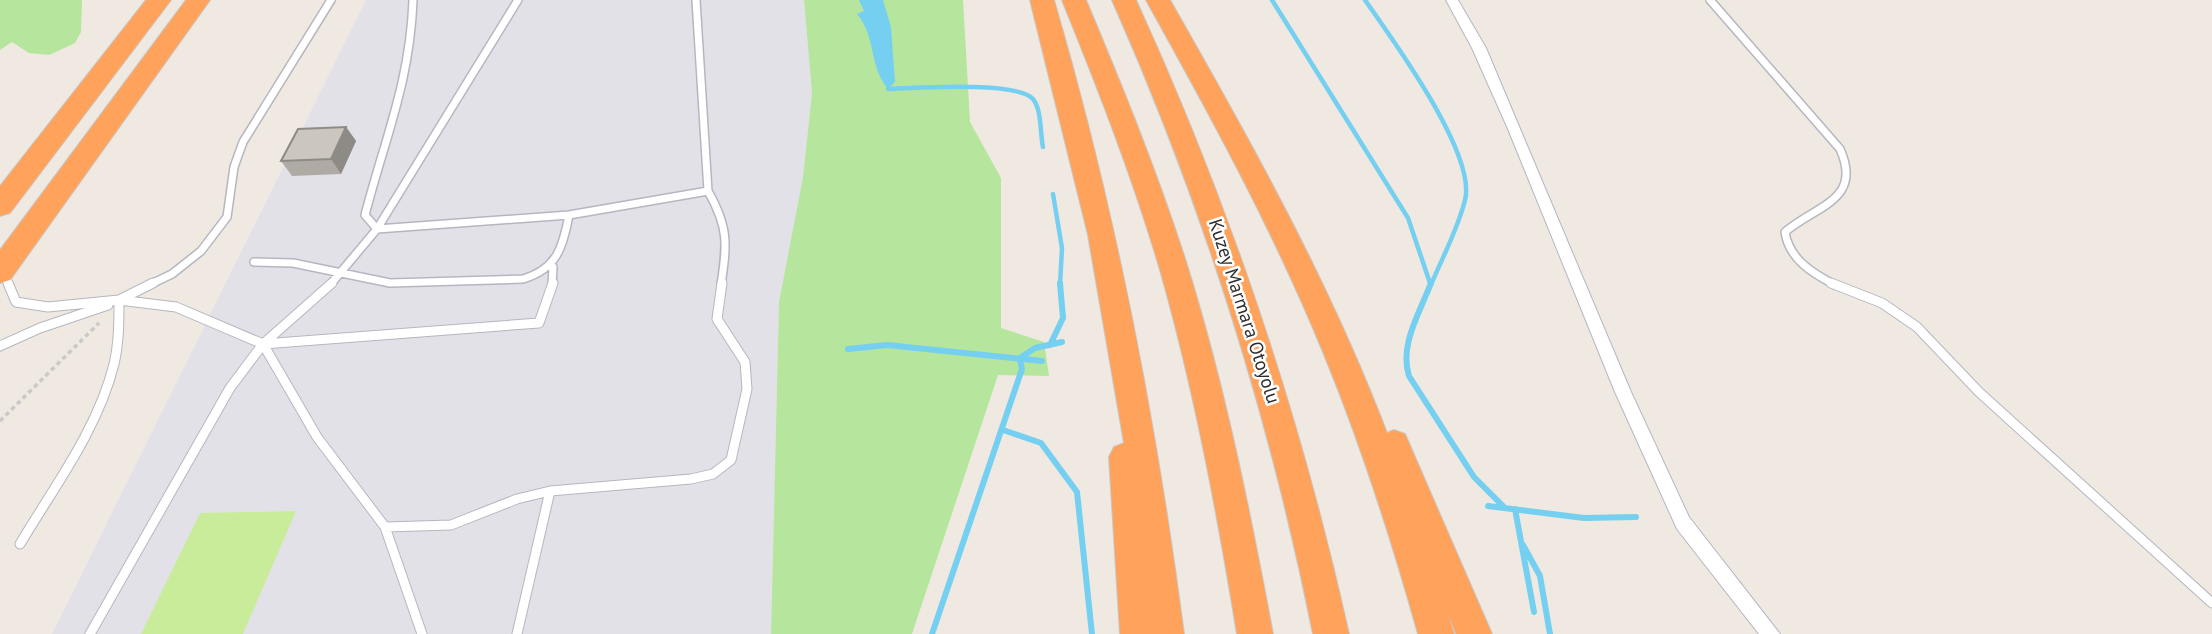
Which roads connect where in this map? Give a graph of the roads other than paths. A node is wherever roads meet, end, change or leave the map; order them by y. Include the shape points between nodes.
1 (159, 0) edge
2 (198, 0) edge
3 (331, 0) edge
4 (413, 0) edge
5 (518, 0) edge
6 (696, 0) edge
7 (1042, 0) edge
8 (1074, 0) edge
9 (1124, 0) edge
10 (1158, 0) edge
11 (1452, 0) edge
12 (1710, 0) edge
13 (1248, 163) junction
14 (708, 191) junction
15 (0, 206) edge
16 (569, 215) junction
17 (377, 229) junction
18 (254, 262) dead end
19 (553, 267) junction
20 (1, 271) edge
21 (341, 272) junction
22 (120, 300) junction
23 (1124, 342) junction
24 (263, 344) junction
25 (0, 346) edge
26 (550, 491) junction
27 (385, 527) junction
28 (20, 544) dead end
29 (2212, 603) edge
30 (90, 634) edge
31 (422, 634) edge
32 (517, 634) edge
33 (1138, 634) edge
34 (1166, 634) edge
35 (1255, 634) edge
36 (1331, 634) edge
37 (1436, 634) edge
38 (1474, 634) edge
39 (1772, 634) edge

1 - 15 highway
2 - 20 highway
3 - 22 lane via 243,142 234,167 227,217 201,251 172,274
4 - 17 lane via 412,34 391,132 365,215
5 - 17 lane
6 - 14 lane
7 - 23 highway via 1086,164
8 - 35 highway via 1136,158 1173,270 1210,408
9 - 36 highway, Kuzey Marmara Otoyolu via 1235,272 1303,505
10 - 13 highway
11 - 39 street via 1515,129 1623,392 1683,523
12 - 29 lane via 1840,149 1849,167 1849,176 1825,208 1785,232 1787,246 1796,257 1818,278 1882,303 1917,327 1979,392
13 - 37 highway via 1302,269 1348,375
13 - 38 highway via 1294,225 1321,280
14 - 16 lane
14 - 26 lane via 723,218 727,241 717,319 745,362 747,389 731,460 713,474 691,479
16 - 17 lane
16 - 19 lane
17 - 21 lane
18 - 21 lane
19 - 21 lane via 523,279 449,282 390,283
19 - 24 lane via 553,284 538,323
20 - 22 lane via 16,302 31,306
21 - 24 lane
22 - 24 lane via 176,307
22 - 25 lane
22 - 28 lane via 113,368 78,445
23 - 33 highway via 1124,448
23 - 34 highway
24 - 27 lane via 317,437
24 - 30 lane via 230,388
26 - 27 lane via 451,525
26 - 32 lane
27 - 31 lane

